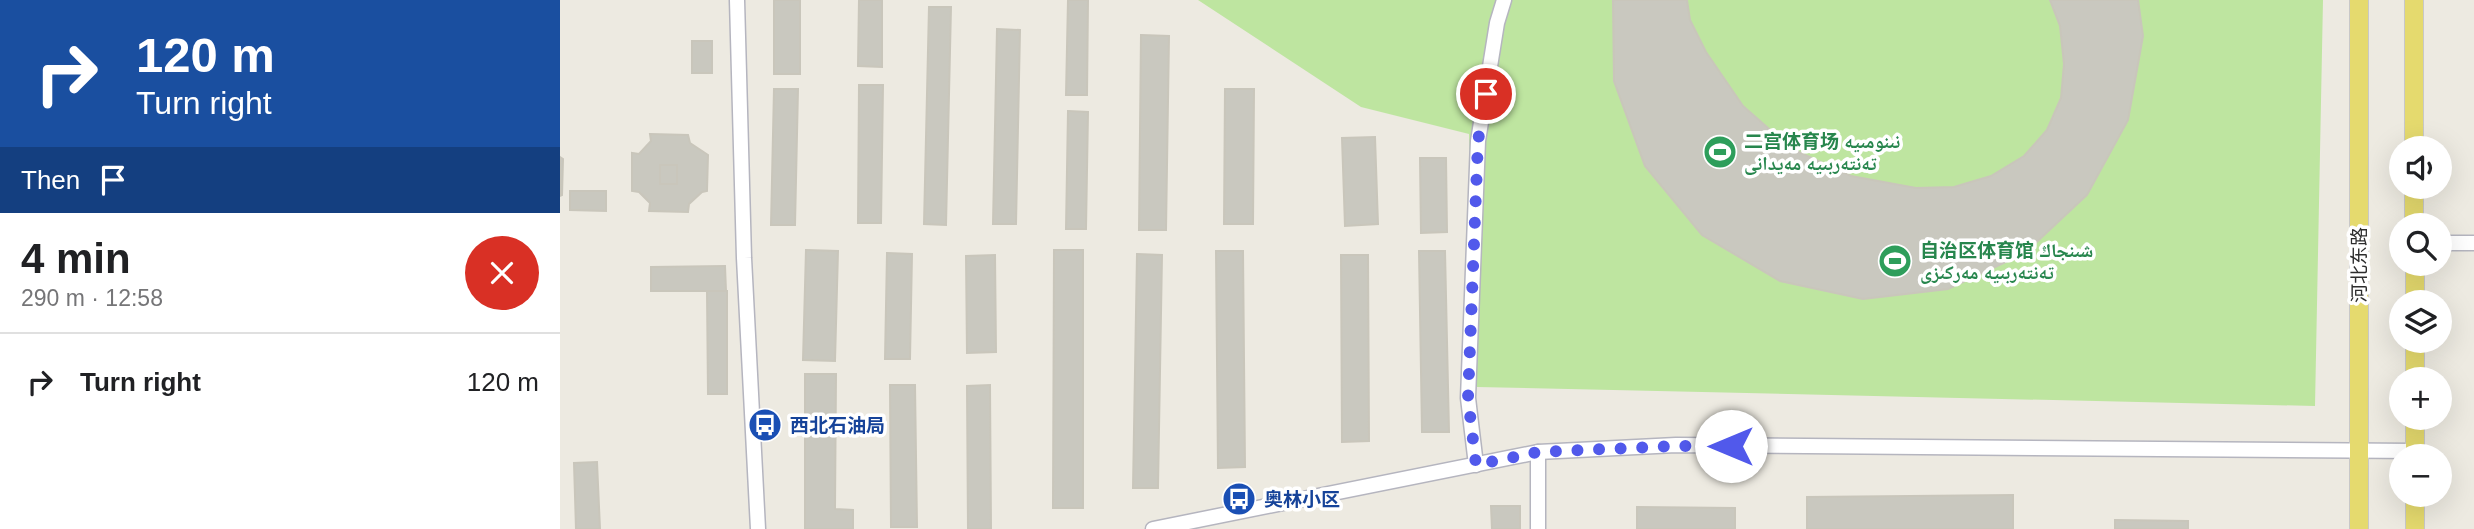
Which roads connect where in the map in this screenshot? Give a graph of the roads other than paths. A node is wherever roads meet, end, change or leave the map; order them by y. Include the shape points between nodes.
1 (737, 0) edge
2 (1504, 0) edge
3 (2359, 0) edge
4 (2414, 0) edge
5 (2414, 136) edge
6 (2452, 243) edge
7 (2474, 243) edge
8 (2359, 450) junction
9 (1538, 452) junction
10 (2389, 452) edge
11 (1476, 465) junction
12 (2415, 507) edge
13 (758, 529) edge
14 (1153, 529) edge
15 (1538, 529) edge
16 (2359, 529) edge
17 (2415, 529) edge

1 - 13 street
2 - 11 street via 1478,141 1468,398
3 - 8 main road, 河北东路
4 - 5 main road
6 - 7 street
8 - 9 street via 1676,446
8 - 10 street
8 - 16 main road, 河北东路
9 - 11 street
9 - 15 street
11 - 14 street
12 - 17 main road

